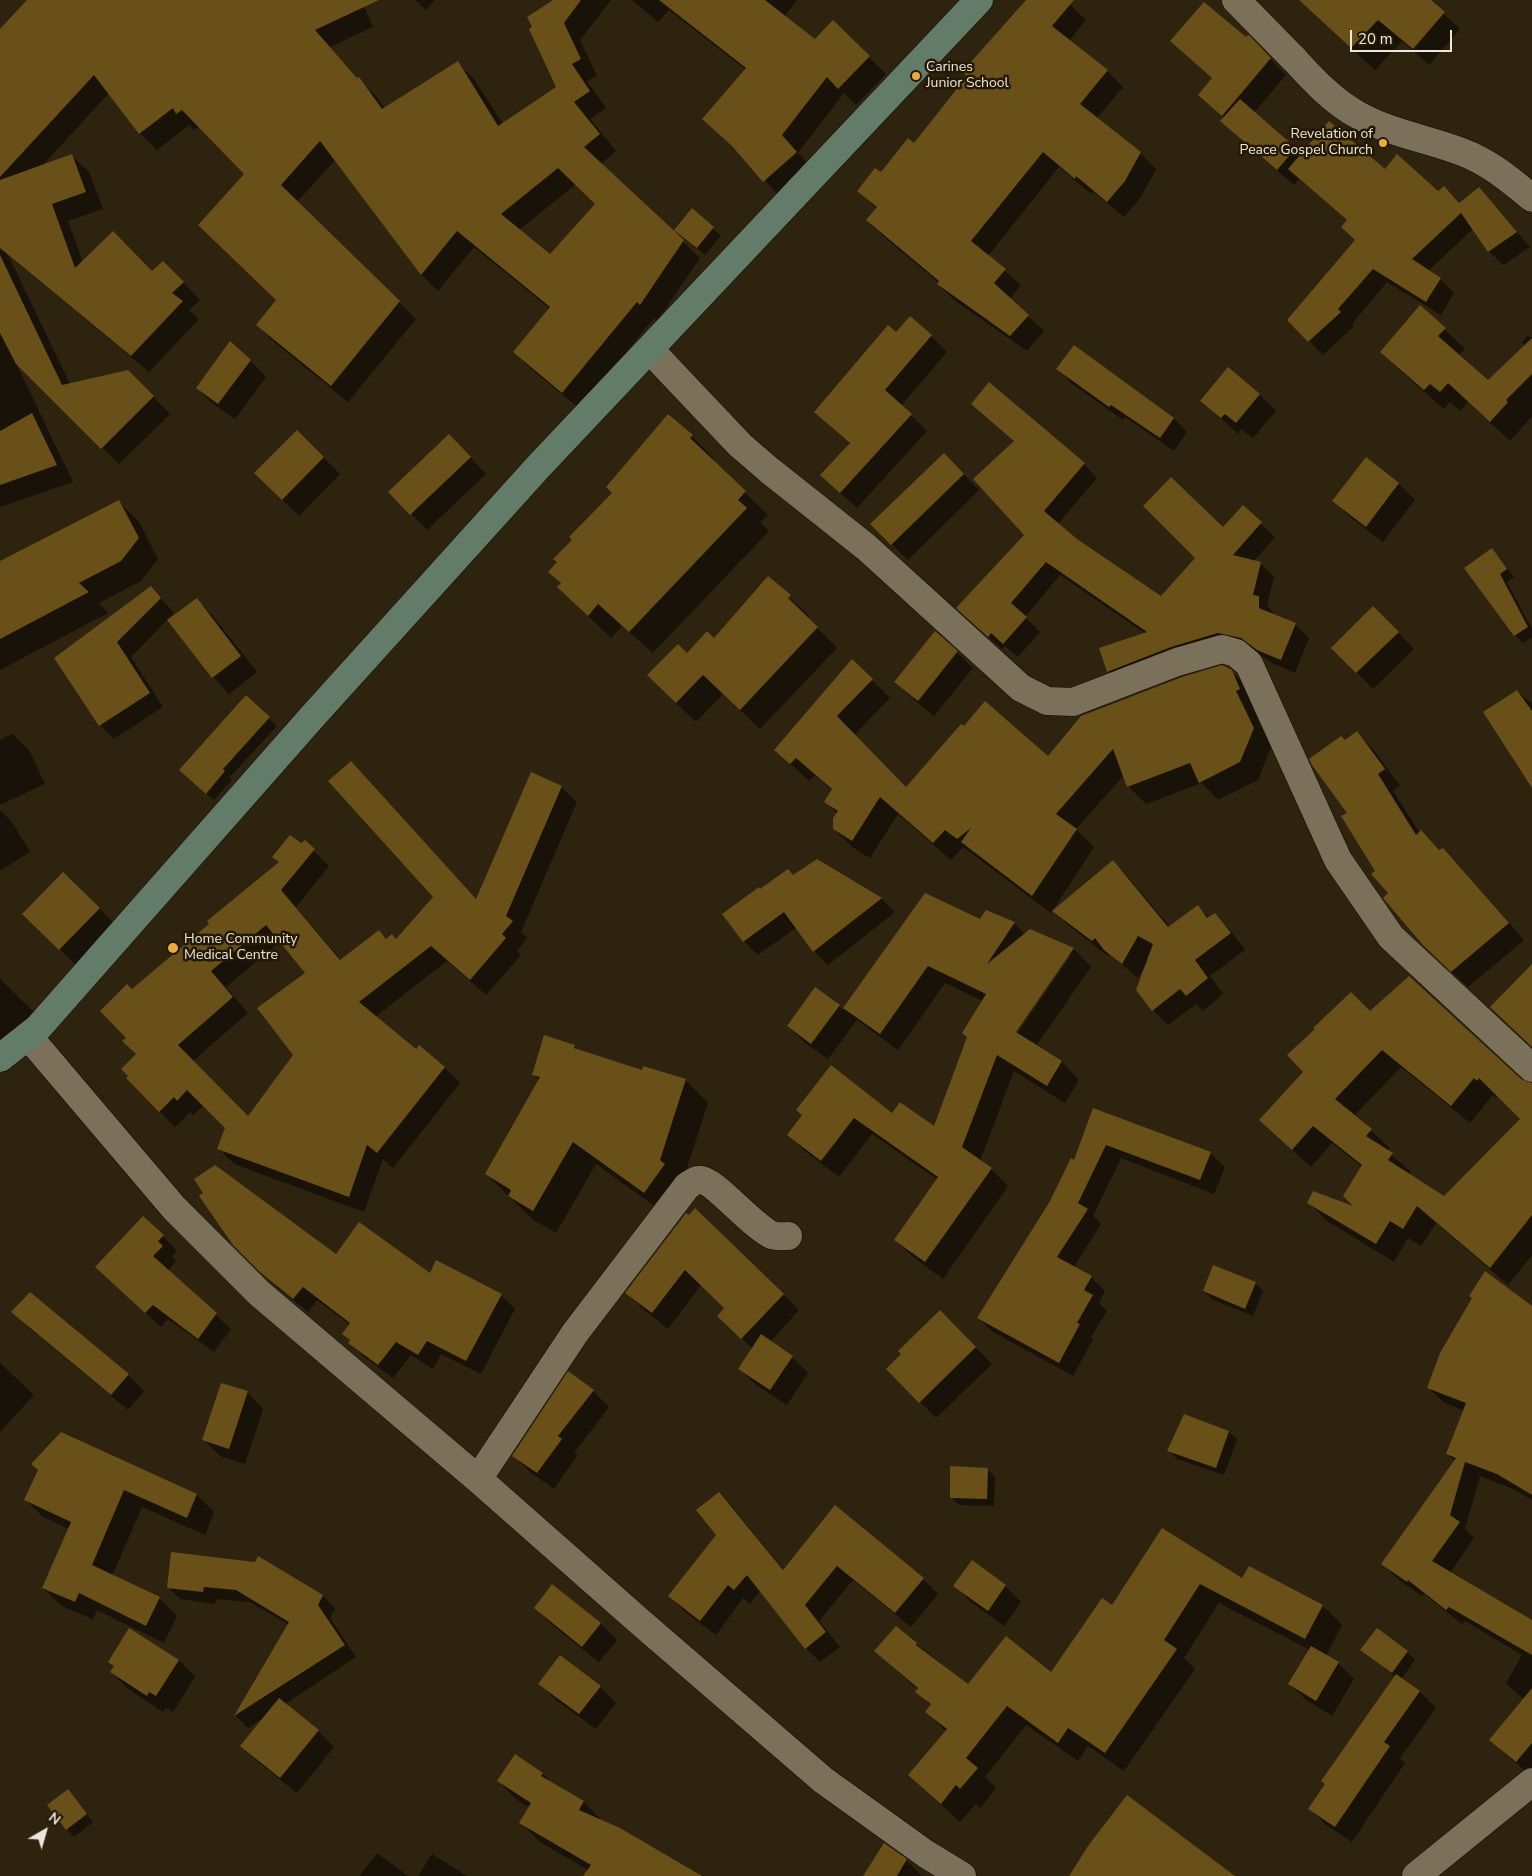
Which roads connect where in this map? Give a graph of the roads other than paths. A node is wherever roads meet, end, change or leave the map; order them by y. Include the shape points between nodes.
1 (979, 0) edge
2 (1236, 0) edge
3 (1532, 198) edge
4 (650, 350) junction
5 (28, 1036) junction
6 (0, 1058) edge
7 (1532, 1068) edge
8 (788, 1236) dead end
9 (478, 1479) junction
10 (1532, 1782) edge
11 (962, 1876) edge
12 (1416, 1876) edge

1 - 4 street
2 - 3 street via 1310,76 1357,115 1463,152 1503,174
4 - 5 street via 538,467
4 - 7 street via 740,445 866,547 1021,688 1047,701 1073,702 1177,662 1222,649 1236,653 1249,664 1338,860 1391,937
5 - 6 street
5 - 9 street via 174,1208 259,1293
8 - 9 street via 773,1236 703,1180 687,1186 575,1333
9 - 11 street via 823,1780
10 - 12 street

